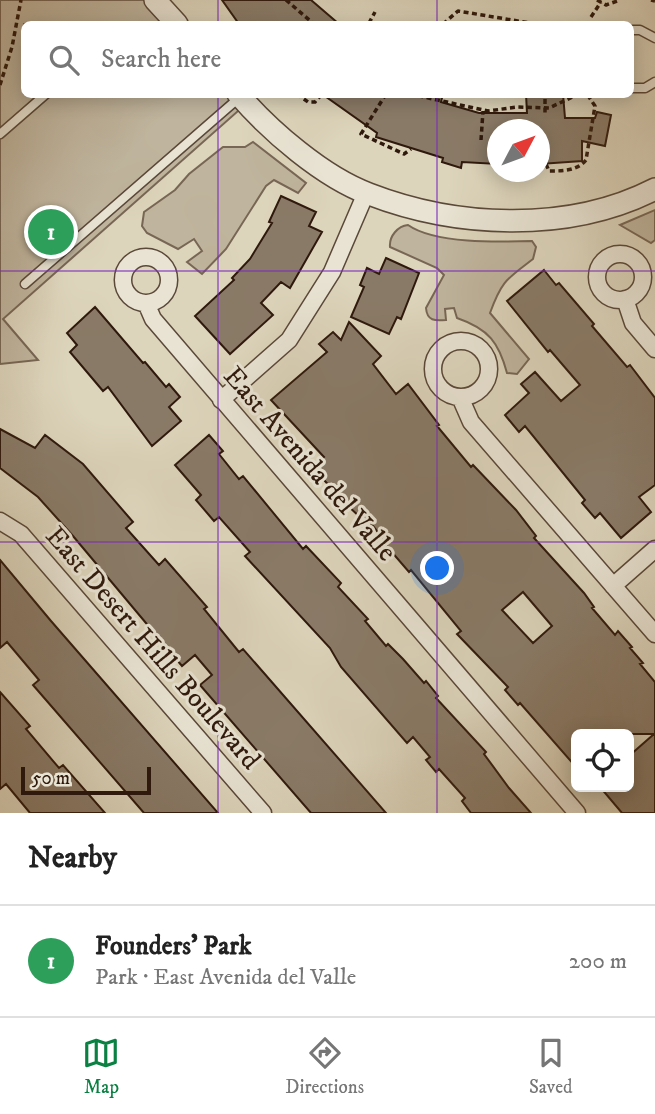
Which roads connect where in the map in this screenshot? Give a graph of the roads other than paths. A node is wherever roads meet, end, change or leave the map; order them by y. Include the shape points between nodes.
1 (155, 0) edge
2 (174, 21) edge
3 (634, 30) edge
4 (655, 37) edge
5 (655, 82) edge
6 (634, 88) edge
7 (41, 98) edge
8 (237, 98) edge
9 (241, 98) edge
10 (0, 134) edge
11 (655, 189) edge
12 (366, 194) junction
13 (24, 284) dead end
14 (625, 299) dead end
15 (146, 303) dead end
16 (655, 349) edge
17 (460, 397) dead end
18 (221, 400) junction
19 (0, 521) edge
20 (655, 549) edge
21 (613, 586) junction
22 (655, 634) edge
23 (263, 813) edge
24 (577, 813) edge

1 - 2 street
3 - 4 lane
5 - 6 lane
7 - 10 lane
8 - 13 lane
9 - 12 street via 299,153
11 - 12 street via 575,214 516,220 461,218
12 - 18 street via 332,272 289,340
14 - 16 street via 633,323
15 - 18 street, East Avenida del Valle via 153,319
17 - 21 street via 471,422
18 - 24 street, East Avenida del Valle
19 - 23 street, East Desert Hills Boulevard via 21,534
20 - 21 street
21 - 22 street

